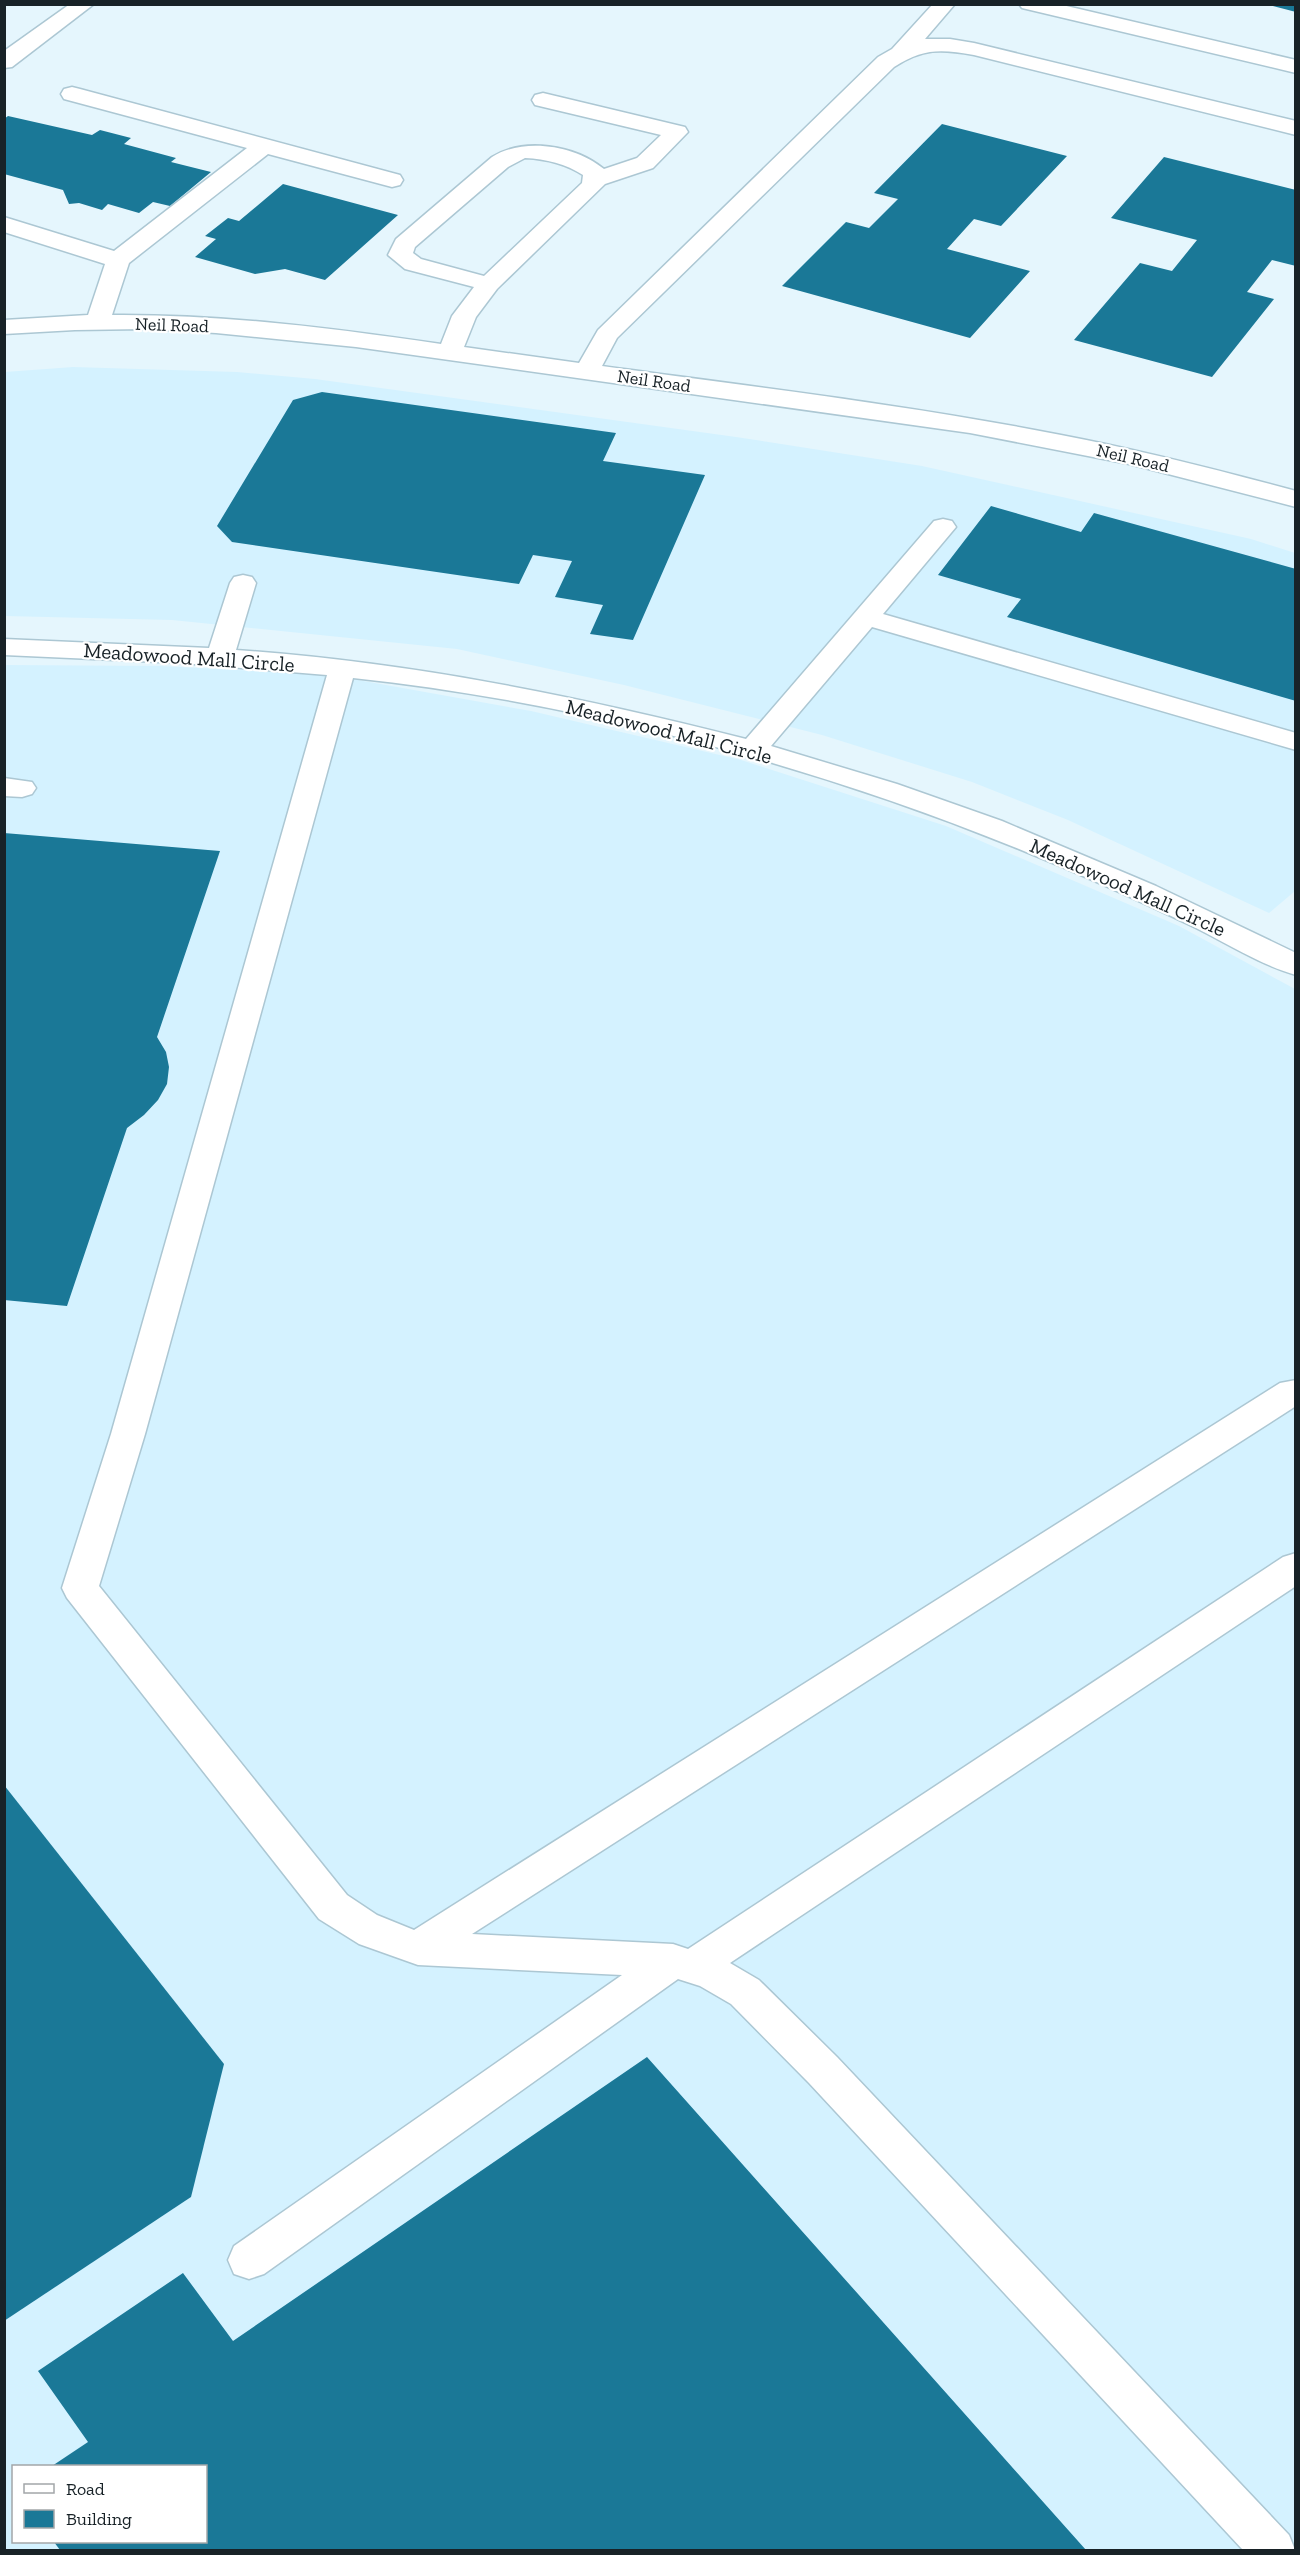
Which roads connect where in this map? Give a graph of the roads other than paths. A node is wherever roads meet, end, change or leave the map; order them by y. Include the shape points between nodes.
1 (84, 4) edge
2 (945, 4) edge
3 (1029, 4) edge
4 (900, 53) junction
5 (4, 62) edge
6 (1296, 67) edge
7 (72, 94) dead end
8 (543, 100) dead end
9 (1296, 128) edge
10 (264, 146) junction
11 (392, 180) dead end
12 (594, 180) junction
13 (4, 224) edge
14 (64, 243) junction
15 (10, 250) dead end
16 (118, 260) junction
17 (489, 284) junction
18 (97, 323) junction
19 (4, 327) edge
20 (449, 353) junction
21 (587, 372) junction
22 (1296, 499) edge
23 (943, 527) dead end
24 (243, 583) dead end
25 (866, 617) junction
26 (4, 647) edge
27 (220, 657) junction
28 (342, 669) junction
29 (1296, 742) edge
30 (752, 750) junction
31 (1296, 965) edge
32 (1294, 1395) edge
33 (1296, 1567) edge
34 (418, 1948) junction
35 (683, 1964) junction
36 (249, 2260) dead end
37 (1274, 2550) edge

1 - 5 street
2 - 4 street
3 - 6 street
4 - 9 street via 924,44 946,43
4 - 21 street via 886,62 607,335
7 - 10 street
8 - 12 street via 677,132 645,163
10 - 11 street
10 - 16 street
12 - 17 street
12 - 17 street via 595,173 584,165 533,151 516,153 500,162 404,244 400,255 413,264
13 - 14 street
14 - 15 street
14 - 16 street
16 - 18 street
17 - 20 street via 464,316
18 - 19 street, Neil Road
18 - 20 street, Neil Road via 252,328
20 - 21 street, Neil Road
21 - 22 street, Neil Road via 1030,436
23 - 25 street
24 - 27 street
25 - 29 street
25 - 30 street
26 - 27 street, Meadowood Mall Circle
27 - 28 street, Meadowood Mall Circle
28 - 30 street, Meadowood Mall Circle via 582,708
28 - 34 street via 128,1434 80,1588 333,1907 359,1927
30 - 31 street, Meadowood Mall Circle via 887,790 1027,841 1165,900
32 - 34 street
33 - 35 street
34 - 35 street
35 - 36 street
35 - 37 street via 712,1973 745,1992 782,2027

